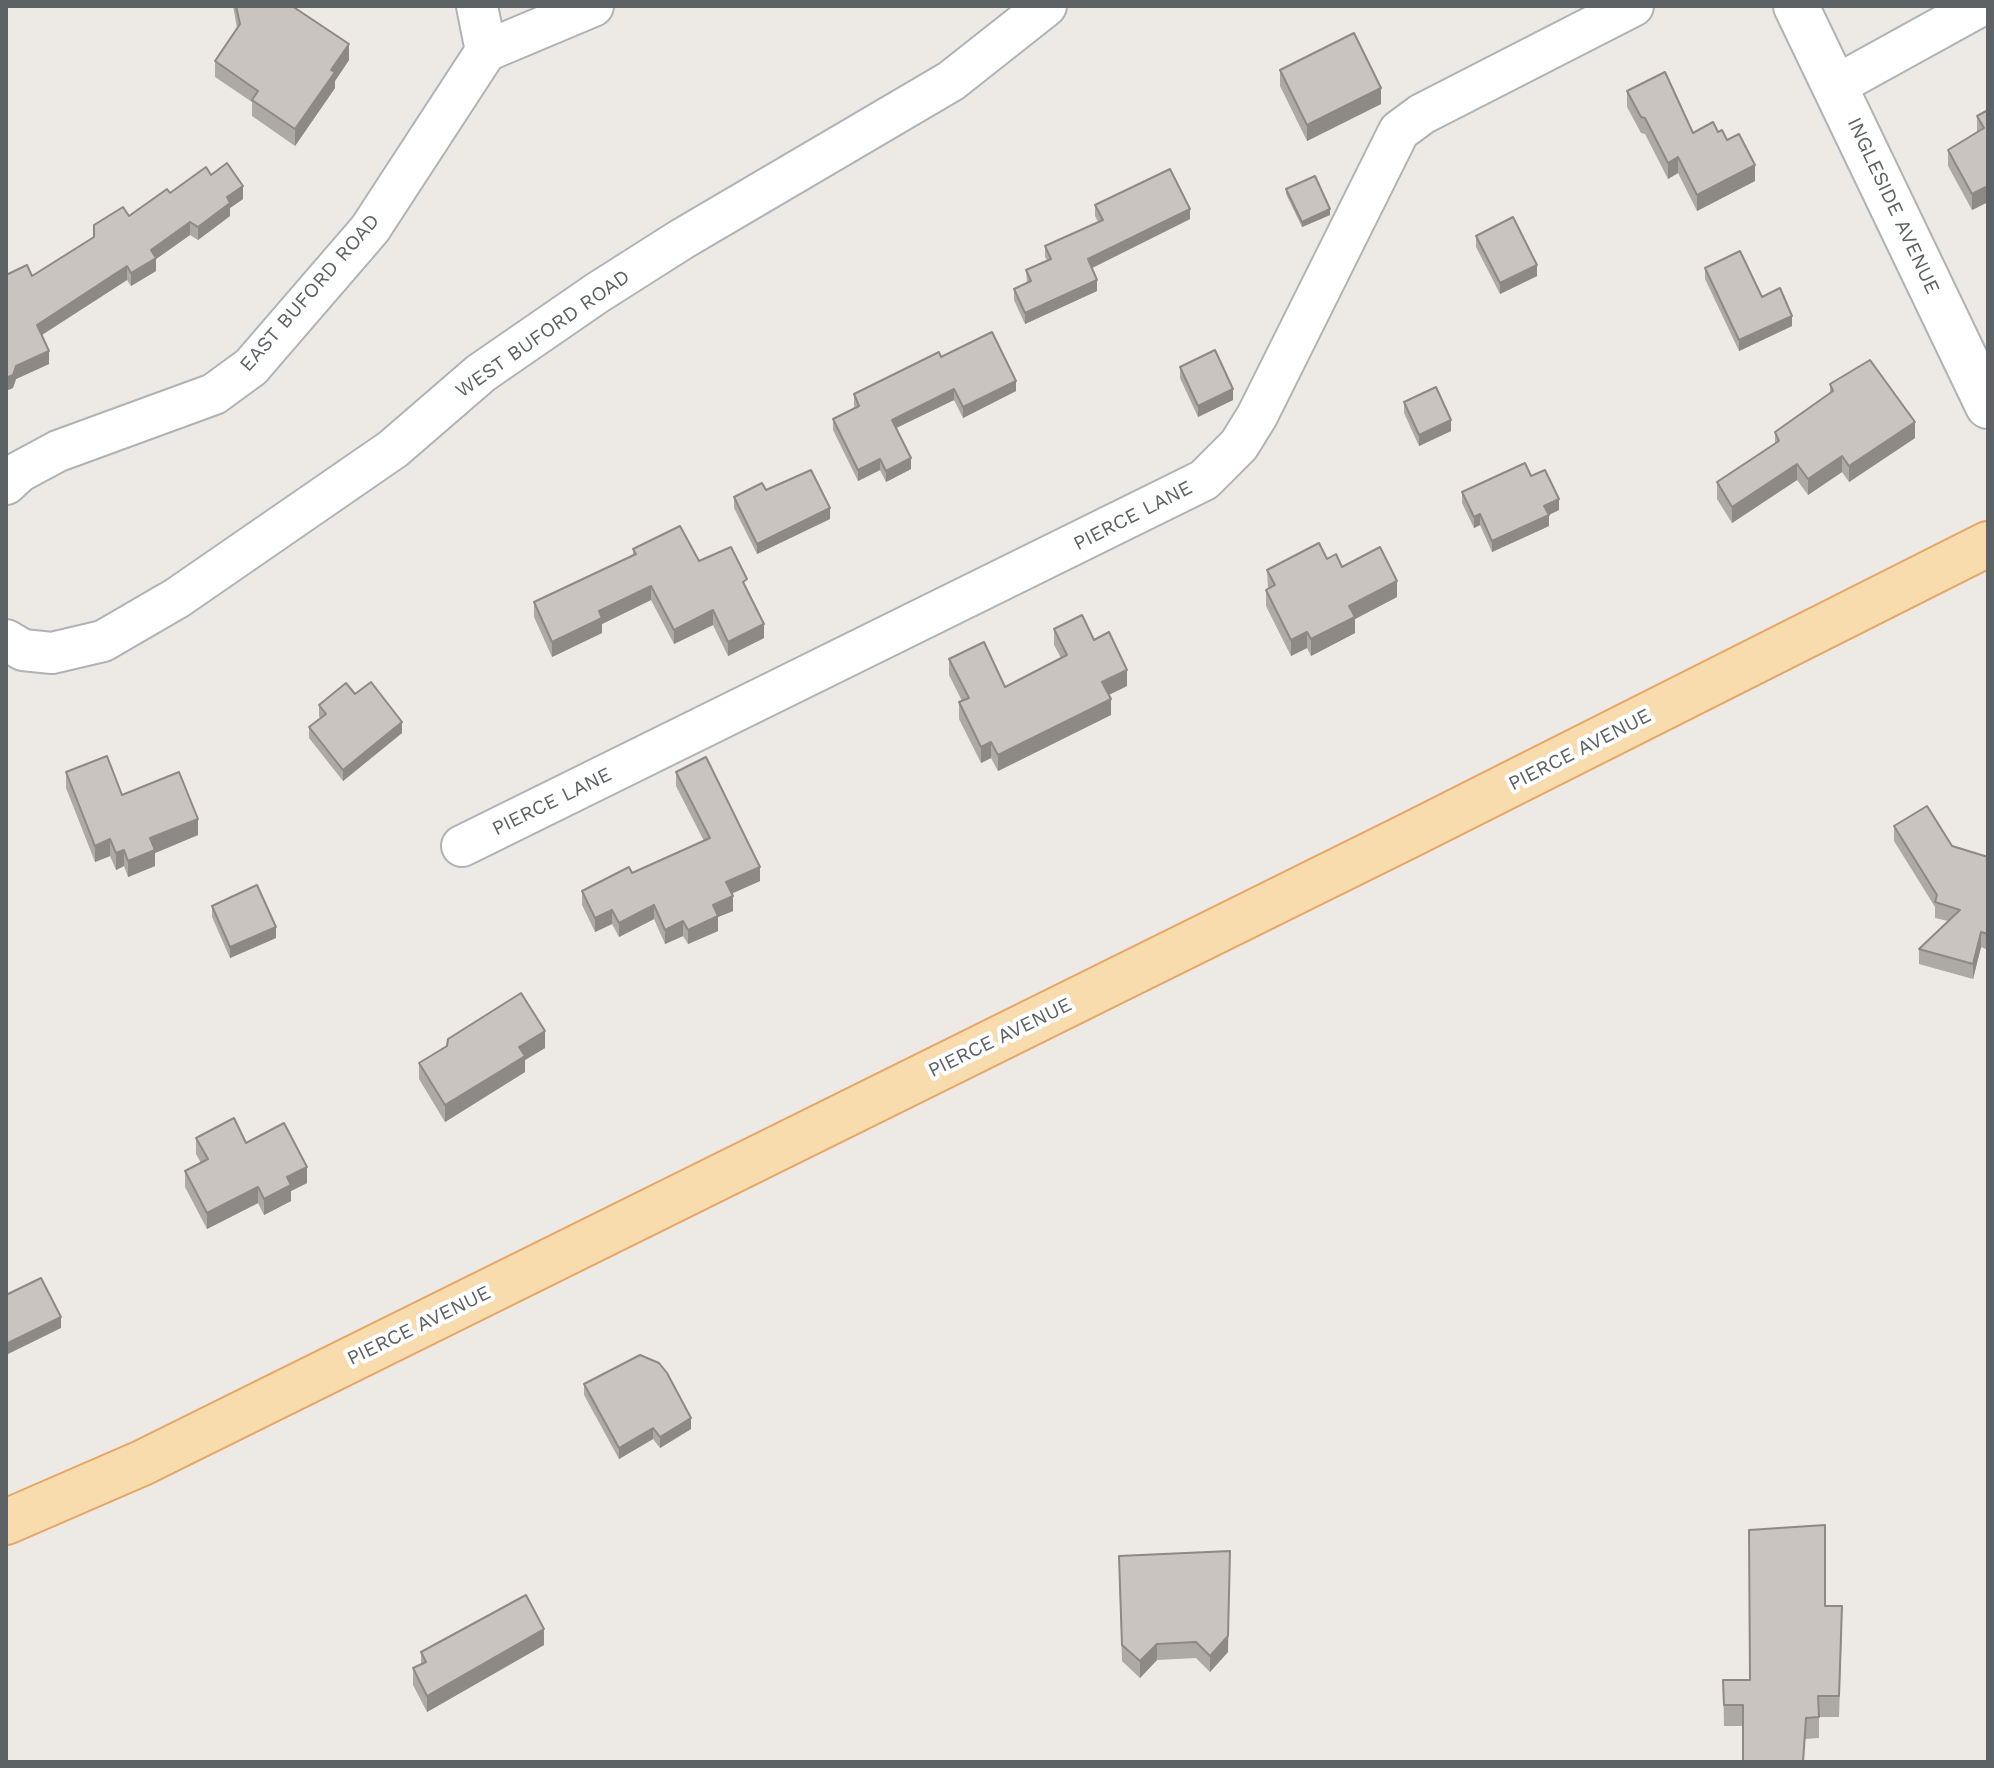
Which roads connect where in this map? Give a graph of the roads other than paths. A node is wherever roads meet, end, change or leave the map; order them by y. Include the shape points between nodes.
1 (477, 6) edge
2 (593, 6) edge
3 (1046, 6) edge
4 (1633, 6) edge
5 (1796, 6) edge
6 (1980, 6) edge
7 (486, 51) junction
8 (1835, 86) junction
9 (1988, 406) edge
10 (6, 484) edge
11 (1988, 544) edge
12 (23, 646) edge
13 (462, 846) dead end
14 (6, 1522) edge

1 - 7 street
2 - 7 street
3 - 12 street, WEST BUFORD ROAD via 951,81 597,293 481,373 393,449 177,598 103,641 52,653
4 - 13 street, PIERCE LANE via 1422,114 1399,131 1257,416 1239,445 1204,480
5 - 8 street, INGLESIDE AVENUE
6 - 8 street
7 - 10 street, EAST BUFORD ROAD via 370,229 251,367 214,394 58,451
8 - 9 street, INGLESIDE AVENUE
11 - 14 main road, PIERCE AVENUE via 199,1435

